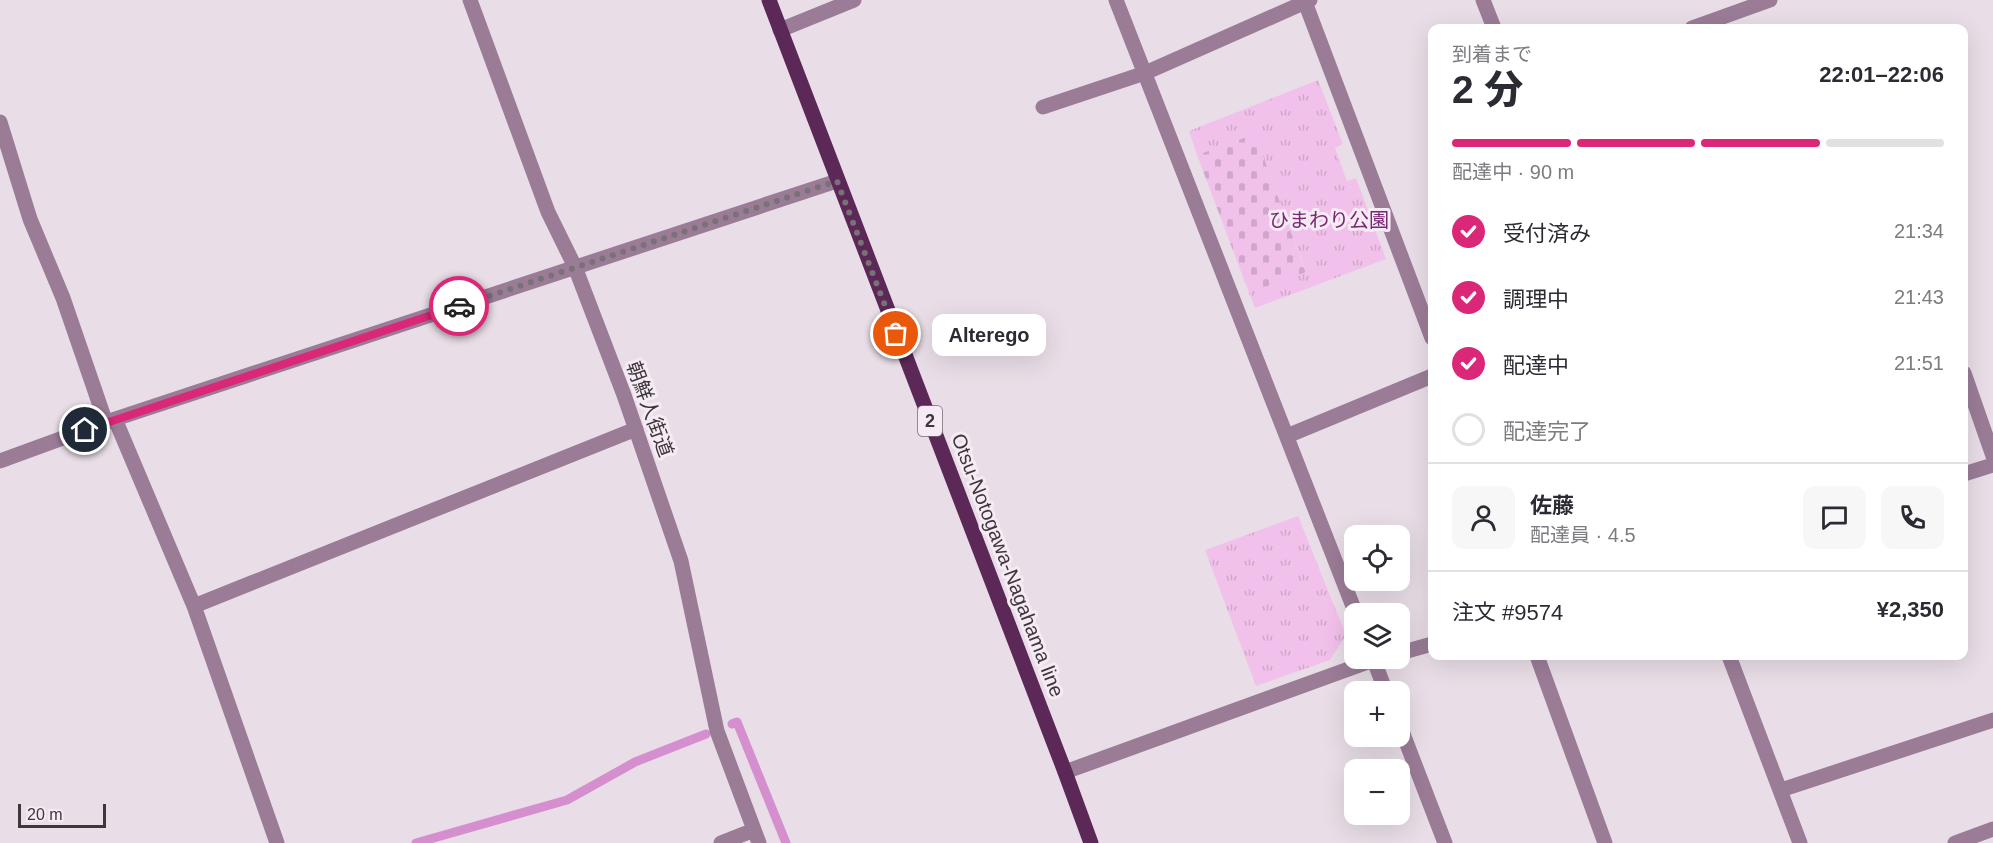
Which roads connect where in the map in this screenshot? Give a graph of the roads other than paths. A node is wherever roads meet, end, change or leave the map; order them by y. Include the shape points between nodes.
1 (470, 0) edge
2 (769, 0) edge
3 (854, 0) edge
4 (1116, 0) edge
5 (1483, 0) edge
6 (1770, 0) edge
7 (1308, 1) edge
8 (1492, 24) edge
9 (1703, 24) edge
10 (780, 30) junction
11 (1145, 73) junction
12 (1043, 107) dead end
13 (0, 122) edge
14 (837, 181) junction
15 (575, 267) junction
16 (1428, 327) edge
17 (1428, 378) edge
18 (1968, 384) edge
19 (110, 421) junction
20 (636, 429) junction
21 (1287, 436) junction
22 (1993, 456) edge
23 (0, 461) edge
24 (1993, 465) edge
25 (1968, 473) edge
26 (1352, 603) edge
27 (194, 606) junction
28 (1428, 645) edge
29 (1410, 650) edge
30 (1538, 660) edge
31 (1731, 660) edge
32 (1348, 669) edge
33 (1993, 720) edge
34 (1408, 747) edge
35 (1065, 772) junction
36 (1781, 790) junction
37 (1993, 829) edge
38 (757, 837) edge
39 (1973, 840) edge
40 (277, 843) edge
41 (721, 843) edge
42 (1091, 843) edge
43 (1445, 843) edge
44 (1605, 843) edge
45 (1800, 843) edge
46 (1955, 843) edge

1 - 15 street, 朝鮮人街道 via 548,212
2 - 10 main road, Otsu-Notogawa-Nagahama line / 2
3 - 10 street
4 - 11 street
5 - 8 street
6 - 9 street
7 - 11 street
7 - 16 street
10 - 14 main road, Otsu-Notogawa-Nagahama line / 2
11 - 12 street
11 - 21 street
13 - 19 street via 30,219
14 - 15 street
14 - 35 main road, Otsu-Notogawa-Nagahama line / 2
15 - 19 street
15 - 20 street, 朝鮮人街道
17 - 21 street
18 - 22 street
19 - 23 street
19 - 27 street
20 - 27 street
20 - 38 street, 朝鮮人街道 via 681,561 717,731
21 - 26 street
24 - 25 street
27 - 40 street
28 - 29 street
30 - 44 street
31 - 36 street
32 - 35 street
33 - 36 street
34 - 43 street
35 - 42 main road, Otsu-Notogawa-Nagahama line / 2
36 - 45 street
37 - 39 street
38 - 41 street
39 - 46 street

